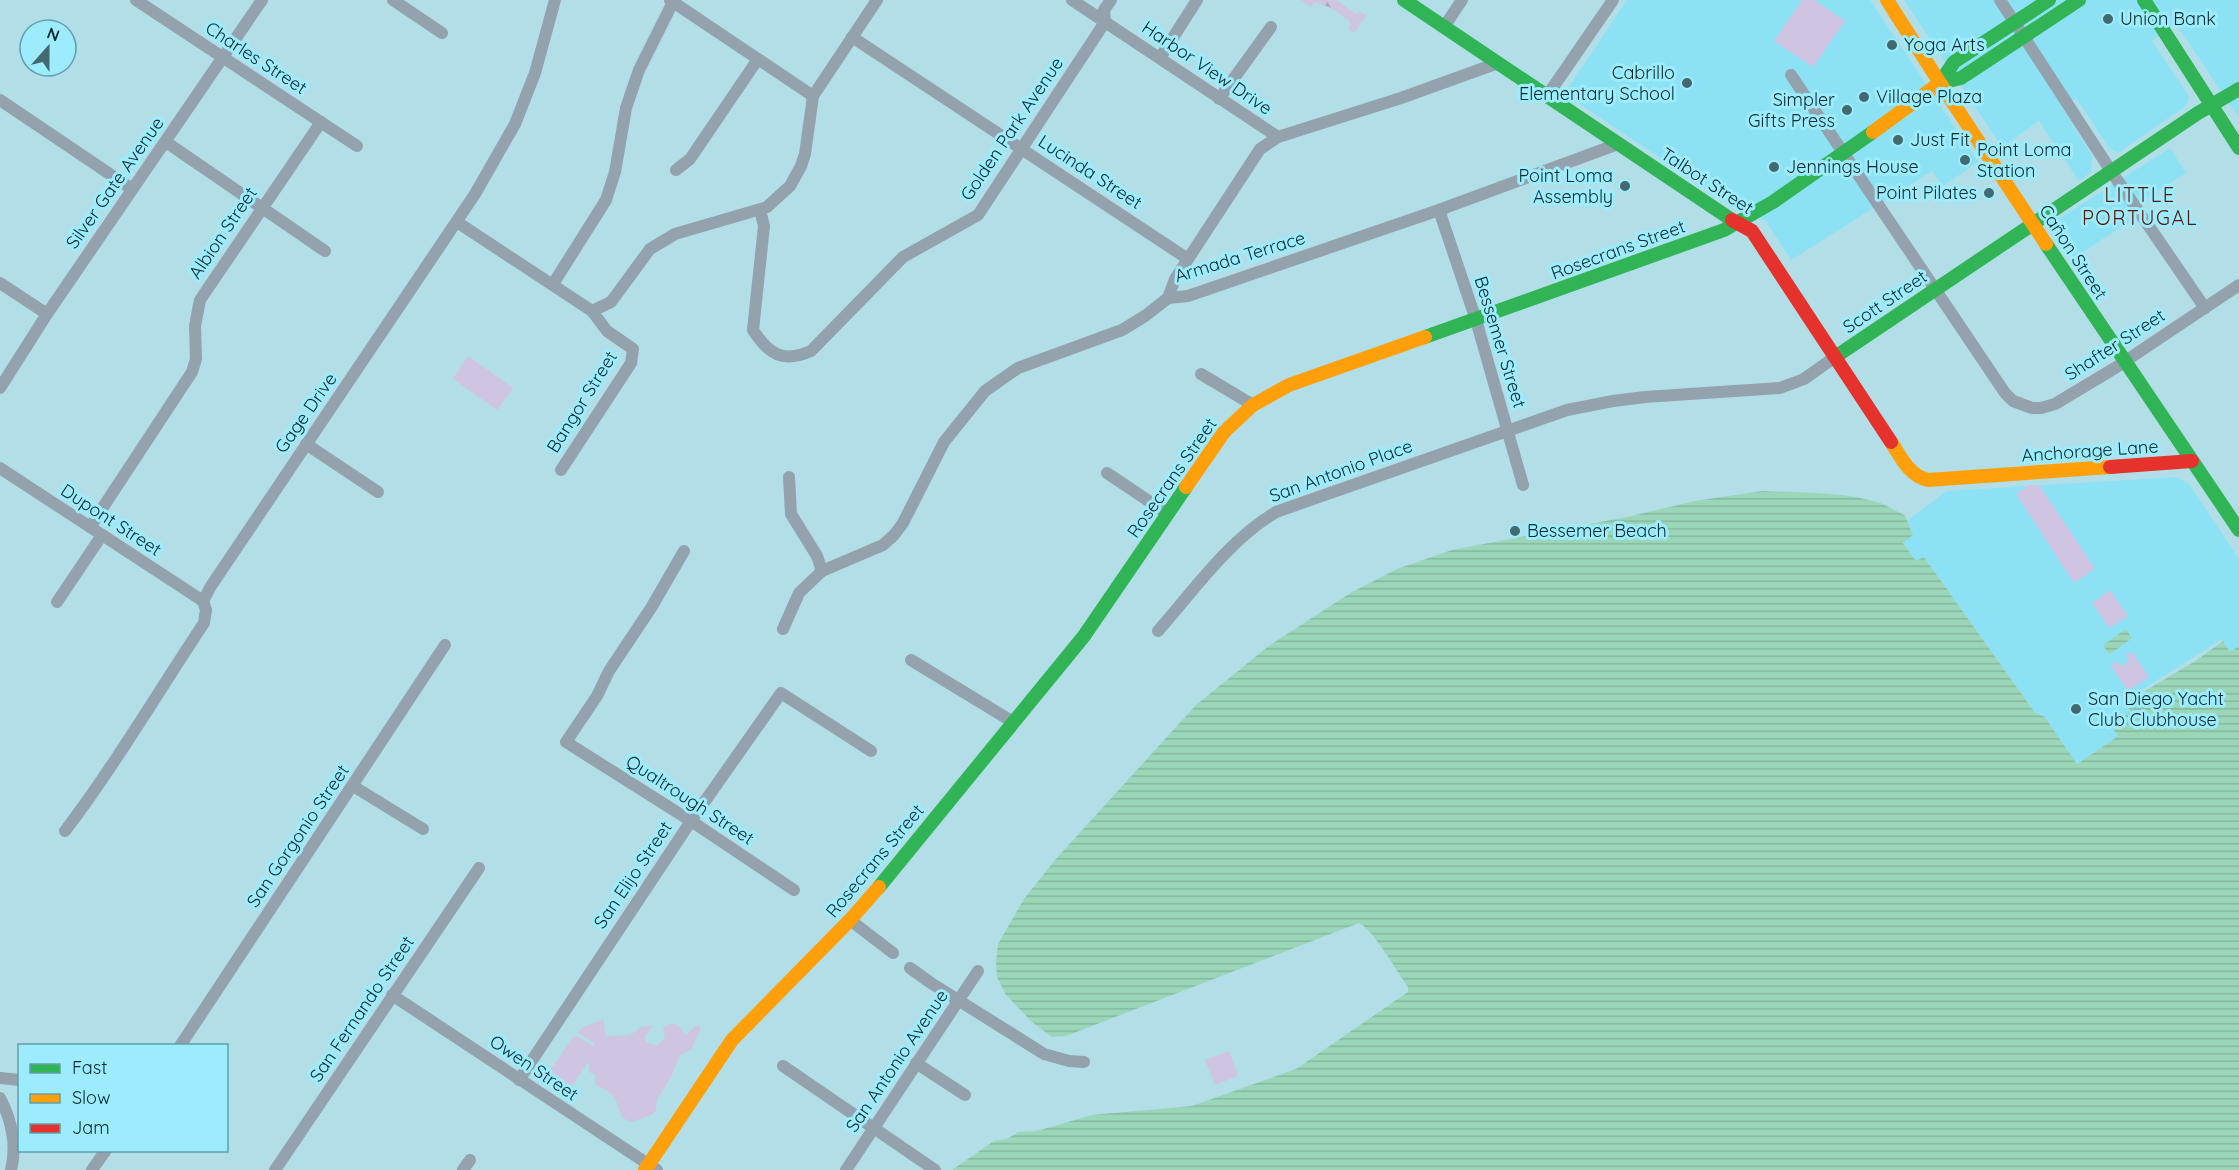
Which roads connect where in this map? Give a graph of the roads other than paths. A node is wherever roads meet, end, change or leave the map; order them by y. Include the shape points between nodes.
1 (136, 0) edge
2 (262, 0) edge
3 (393, 0) edge
4 (555, 0) edge
5 (877, 0) edge
6 (1072, 0) edge
7 (1111, 0) edge
8 (1197, 0) edge
9 (1404, 0) edge
10 (1462, 0) edge
11 (1613, 0) edge
12 (1887, 0) edge
13 (2000, 0) edge
14 (2049, 0) edge
15 (2079, 0) edge
16 (2144, 0) edge
17 (672, 1) edge
18 (1105, 22) junction
19 (2014, 22) junction
20 (1271, 27) dead end
21 (1444, 27) junction
22 (442, 33) dead end
23 (852, 37) junction
24 (2024, 38) junction
25 (222, 58) junction
26 (1160, 58) junction
27 (758, 59) junction
28 (1498, 63) junction
29 (1791, 75) dead end
30 (1940, 83) junction
31 (2239, 89) edge
32 (813, 96) junction
33 (1547, 96) junction
34 (1219, 99) junction
35 (0, 100) edge
36 (2212, 106) junction
37 (321, 122) junction
38 (1278, 137) junction
39 (166, 142) junction
40 (1618, 144) junction
41 (357, 146) dead end
42 (2239, 148) edge
43 (1021, 149) junction
44 (1844, 154) junction
45 (676, 170) dead end
46 (2111, 171) junction
47 (132, 189) junction
48 (261, 207) junction
49 (760, 210) junction
50 (1439, 210) junction
51 (457, 222) junction
52 (1737, 224) junction
53 (2033, 224) junction
54 (325, 251) dead end
55 (1188, 259) junction
56 (0, 284) edge
57 (553, 284) junction
58 (2239, 285) edge
59 (1936, 290) junction
60 (1168, 298) junction
61 (2205, 308) junction
62 (592, 311) junction
63 (47, 314) junction
64 (1476, 320) junction
65 (1835, 357) junction
66 (2124, 361) junction
67 (1201, 374) dead end
68 (0, 388) edge
69 (1253, 405) junction
70 (1508, 431) junction
71 (306, 444) junction
72 (2192, 461) junction
73 (0, 468) edge
74 (1910, 470) joint
75 (561, 471) dead end
76 (1107, 473) dead end
77 (789, 477) dead end
78 (1523, 485) dead end
79 (378, 492) dead end
80 (1168, 514) junction
81 (90, 527) junction
82 (2239, 530) edge
83 (102, 535) junction
84 (684, 551) dead end
85 (822, 571) junction
86 (203, 601) junction
87 (57, 602) dead end
88 (783, 629) dead end
89 (1158, 631) dead end
90 (445, 645) dead end
91 (911, 660) dead end
92 (1013, 722) junction
93 (871, 751) dead end
94 (353, 786) junction
95 (691, 820) junction
96 (423, 829) dead end
97 (65, 831) dead end
98 (479, 868) dead end
99 (794, 890) dead end
100 (850, 920) junction
101 (893, 953) dead end
102 (910, 968) dead end
103 (978, 971) dead end
104 (392, 995) junction
105 (960, 1000) junction
106 (181, 1044) edge
107 (1084, 1062) dead end
108 (916, 1063) junction
109 (783, 1066) dead end
110 (0, 1078) edge
111 (18, 1080) edge
112 (519, 1080) junction
113 (964, 1095) dead end
114 (0, 1098) edge
115 (873, 1128) junction
116 (105, 1152) edge
117 (650, 1168) edge
118 (11, 1170) edge
119 (93, 1170) edge
120 (275, 1170) edge
121 (846, 1170) edge
122 (935, 1170) edge

1 - 25 street, Charles Street
2 - 25 street, Silver Gate Avenue
3 - 22 street
4 - 51 street, Gage Drive via 535,73 515,124
5 - 23 street
6 - 18 street, Harbor View Drive
7 - 18 street, Golden Park Avenue via 1104,10
8 - 26 street
9 - 21 street, Talbot Street
10 - 21 street
11 - 33 street
12 - 30 street, Cañon Street
13 - 19 street
14 - 19 street, Rosecrans Street
15 - 24 street, Rosecrans Street
16 - 36 street
17 - 27 street
17 - 57 street via 639,70 626,108 606,200
18 - 26 street, Harbor View Drive
18 - 43 street, Golden Park Avenue
19 - 24 street
19 - 30 street, Rosecrans Street via 1954,62
20 - 34 street
21 - 28 street, Talbot Street
23 - 32 street
23 - 43 street, Lucinda Street
24 - 30 street, Rosecrans Street via 1961,78
24 - 46 street
25 - 37 street, Charles Street
25 - 39 street, Silver Gate Avenue
26 - 34 street, Harbor View Drive
27 - 32 street
27 - 45 street via 690,159
28 - 33 street, Talbot Street
28 - 38 street, Harbor View Drive
29 - 44 street
30 - 44 street, Rosecrans Street
30 - 53 street, Cañon Street
31 - 36 street, Scott Street
32 - 49 street via 801,166 790,186
33 - 40 street, Talbot Street
34 - 38 street, Harbor View Drive
35 - 47 street
36 - 42 street
36 - 46 street, Scott Street
37 - 41 street, Charles Street
37 - 48 street, Albion Street
38 - 55 street via 1260,149
39 - 47 street, Silver Gate Avenue
39 - 48 street
40 - 50 street, Armada Terrace
40 - 52 street, Talbot Street
43 - 49 street, Golden Park Avenue via 978,215 903,257 811,351 795,358 783,357 761,343 753,330 764,226
43 - 55 street, Lucinda Street
44 - 52 street, Rosecrans Street
44 - 59 street
46 - 53 street, Scott Street
46 - 61 street
47 - 63 street, Silver Gate Avenue
48 - 54 street
48 - 81 street, Albion Street via 200,300 192,372
49 - 62 street via 675,234 650,249 611,302
50 - 60 street, Armada Terrace via 1188,296
50 - 64 street, Bessemer Street
51 - 57 street
51 - 71 street, Gage Drive
52 - 64 street, Rosecrans Street
52 - 65 street, Talbot Street via 1752,231
53 - 59 street, Scott Street
53 - 66 street, Cañon Street
55 - 60 street
56 - 63 street
57 - 62 street
58 - 61 street, Shafter Street
59 - 65 street, Scott Street
59 - 66 street, Shafter Street via 2005,393 2023,405 2041,408 2055,404
60 - 85 street, Armada Terrace via 1122,330 1018,368 985,391 944,441 894,535 883,545
61 - 66 street, Shafter Street
62 - 75 street, Bangor Street via 607,331 634,353
63 - 68 street, Silver Gate Avenue
64 - 69 street, Rosecrans Street via 1307,378
64 - 70 street, Bessemer Street
65 - 70 street, Scott Street via 1804,379 1780,388 1613,401 1567,410
65 - 74 street, Talbot Street
66 - 72 street, Cañon Street
67 - 69 street
69 - 80 street, Rosecrans Street via 1218,440
70 - 78 street, Bessemer Street
70 - 89 street, San Antonio Place via 1276,512 1232,546
71 - 79 street
71 - 86 street, Gage Drive
72 - 74 street, Anchorage Lane via 1928,480
72 - 82 street
73 - 81 street, Dupont Street
76 - 80 street
77 - 85 street via 791,514
80 - 92 street, Rosecrans Street via 1084,636
81 - 83 street, Dupont Street
83 - 86 street, Dupont Street
83 - 87 street
84 - 95 street, Qualtrough Street via 566,742
85 - 88 street, Armada Terrace via 799,593
86 - 97 street, Gage Drive via 204,623
90 - 94 street, San Gorgonio Street
91 - 92 street
92 - 100 street, Rosecrans Street
93 - 95 street, San Elijo Street via 781,693
94 - 96 street
94 - 106 street, San Gorgonio Street
95 - 99 street, Qualtrough Street
95 - 112 street, San Elijo Street
98 - 104 street, San Fernando Street
100 - 101 street
100 - 117 street, Rosecrans Street via 732,1040
102 - 105 street
103 - 105 street, San Antonio Avenue
104 - 112 street, Owen Street
104 - 120 street, San Fernando Street
105 - 107 street via 1044,1054
105 - 108 street, San Antonio Avenue
108 - 113 street
108 - 115 street, San Antonio Avenue
109 - 115 street
110 - 111 street
112 - 117 street, Owen Street
114 - 118 street via 14,1141
115 - 121 street, San Antonio Avenue
115 - 122 street
116 - 119 street

